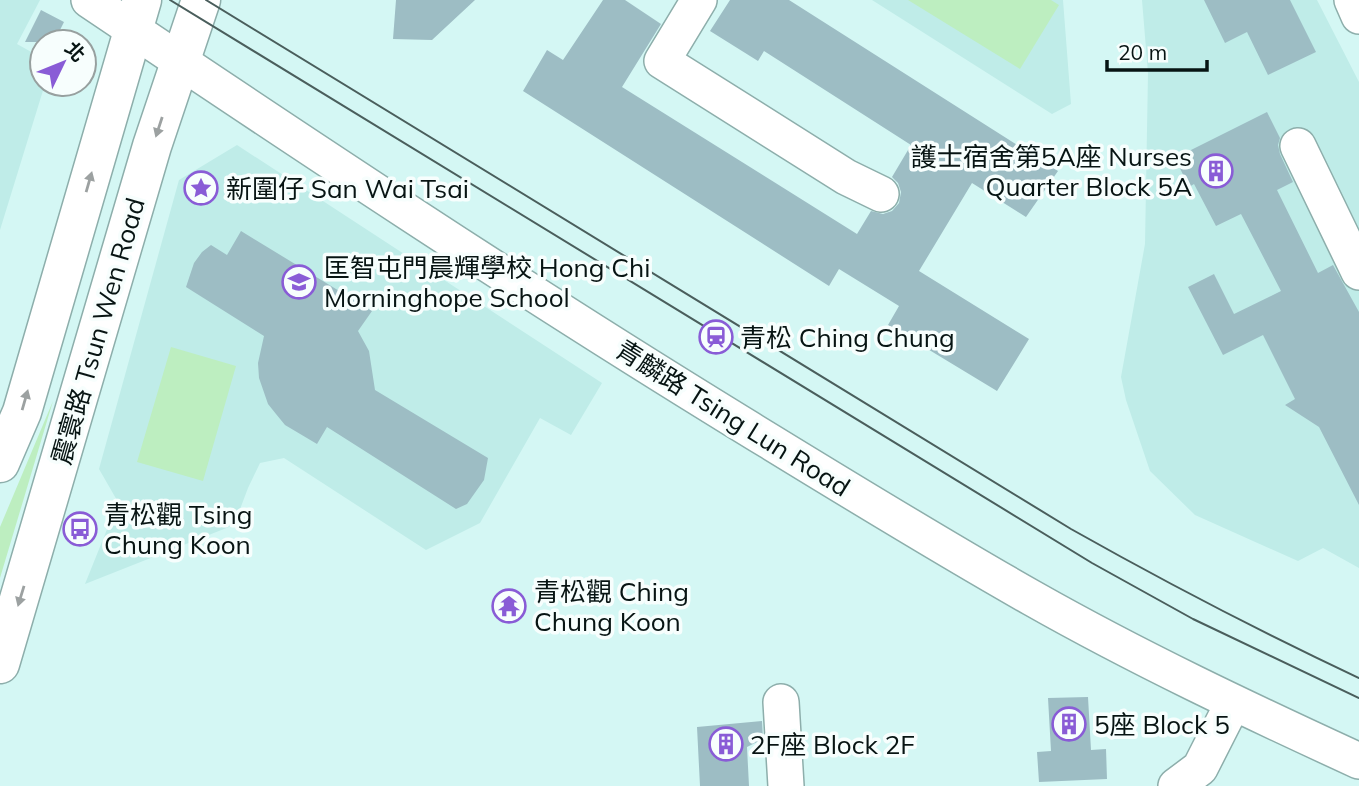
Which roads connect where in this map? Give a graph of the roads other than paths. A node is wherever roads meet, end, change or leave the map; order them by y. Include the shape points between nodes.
1 (89, 0) edge
2 (201, 0) edge
3 (699, 0) edge
4 (1352, 0) edge
5 (137, 15) edge
6 (1359, 16) edge
7 (180, 62) junction
8 (1298, 146) dead end
9 (881, 194) dead end
10 (1358, 269) edge
11 (0, 463) edge
12 (0, 664) edge
13 (781, 702) dead end
14 (1233, 703) junction
15 (1359, 761) edge
16 (786, 786) edge
17 (1176, 786) edge

1 - 5 street, 青麟路 Tsing Lun Road
2 - 7 main road, 震寰路 Tsun Wen Road
3 - 9 street via 662,61 846,177
4 - 6 street
5 - 7 street, 青麟路 Tsing Lun Road
11 -> 5 main road, 震寰路 Tsun Wen Road via 22,412
7 -> 12 main road, 震寰路 Tsun Wen Road
7 - 14 street, 青麟路 Tsing Lun Road via 628,354 847,489 1034,599
8 - 10 street
13 - 16 street
14 - 15 street, 青麟路 Tsing Lun Road
14 - 17 street via 1200,768

